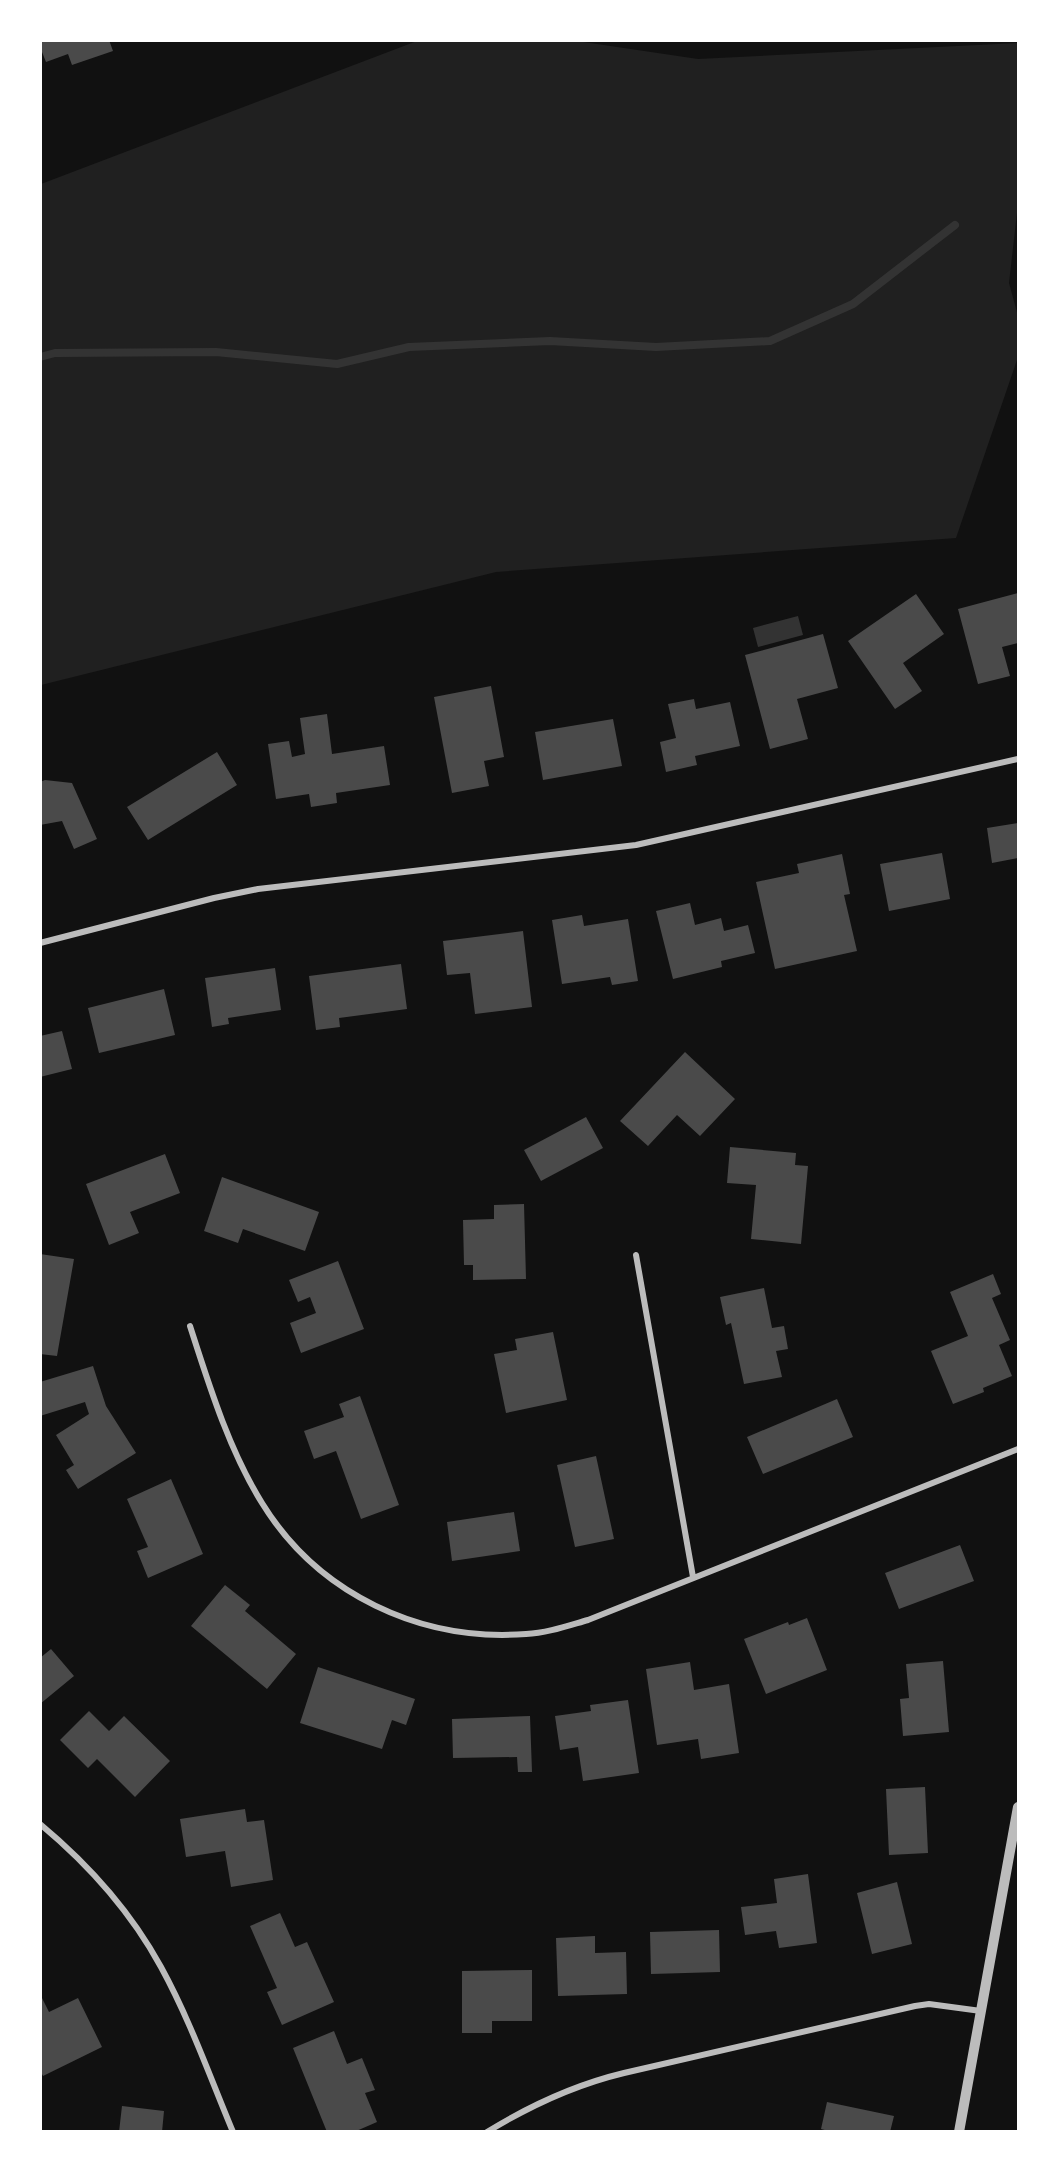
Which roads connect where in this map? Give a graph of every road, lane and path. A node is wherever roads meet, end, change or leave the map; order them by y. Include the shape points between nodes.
1 (1018, 759) edge
2 (40, 944) edge
3 (636, 1255) dead end
4 (190, 1326) dead end
5 (1018, 1449) edge
6 (693, 1577) junction
7 (1018, 1807) edge
8 (40, 1824) edge
9 (982, 2011) junction
10 (233, 2132) edge
11 (487, 2132) edge
12 (959, 2132) edge

1 - 2 street via 636,845 247,891
3 - 6 street
4 - 6 street via 215,1401 261,1502 307,1561 376,1608 451,1631 526,1634 588,1620
5 - 6 street
7 - 9 street
8 - 10 street via 78,1857 111,1894 149,1948 179,2002
9 - 11 street via 929,2004 915,2006 624,2073 556,2094
9 - 12 street

